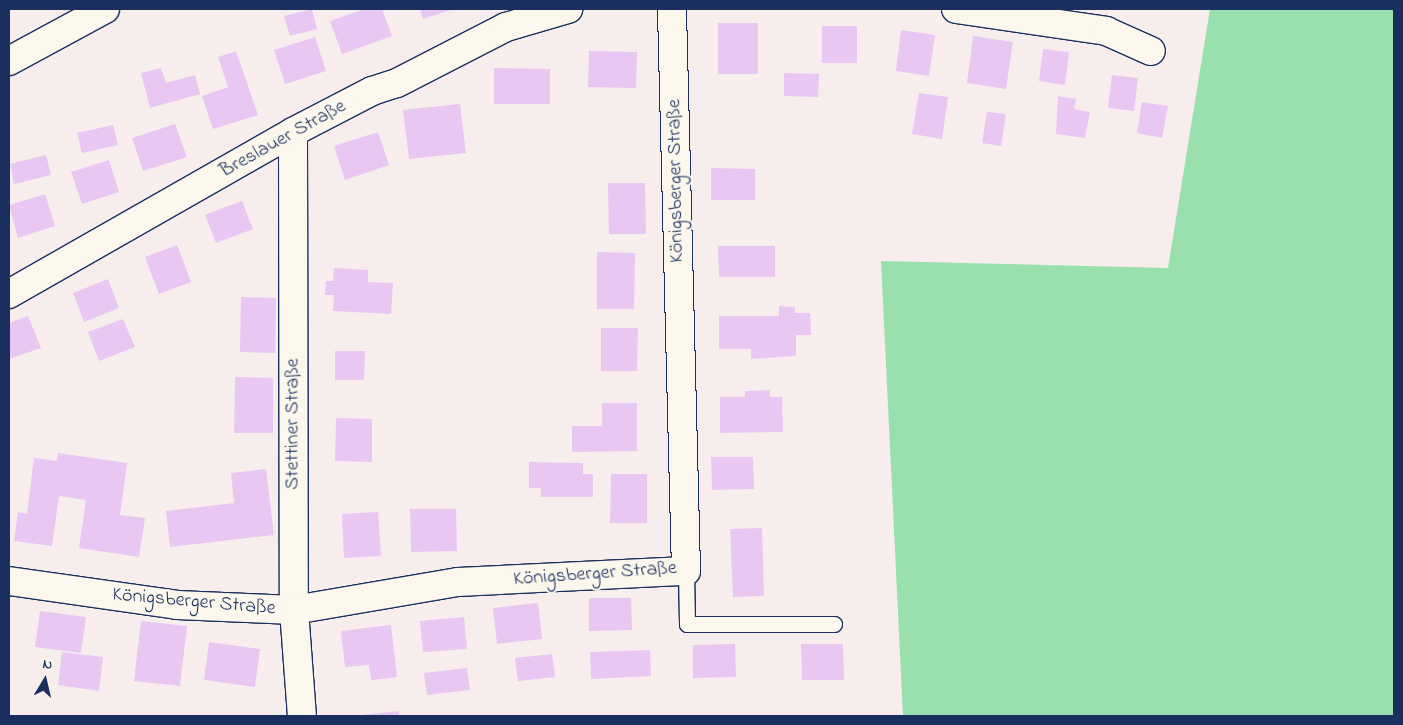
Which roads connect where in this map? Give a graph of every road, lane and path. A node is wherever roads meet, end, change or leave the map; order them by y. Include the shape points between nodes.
1 (105, 9) edge
2 (568, 9) edge
3 (672, 9) edge
4 (956, 9) edge
5 (1151, 51) dead end
6 (9, 61) edge
7 (292, 132) junction
8 (9, 294) edge
9 (686, 571) junction
10 (9, 581) edge
11 (294, 610) junction
12 (834, 624) dead end
13 (302, 716) edge

1 - 6 street
2 - 7 street, Breslauer Straße via 506,27
3 - 9 street, Königsberger Straße
4 - 5 street via 1106,30
7 - 8 street, Breslauer Straße
7 - 11 street, Stettiner Straße
9 - 11 street, Königsberger Straße via 458,582
9 - 12 lane via 688,624
10 - 11 street, Königsberger Straße via 177,605
11 - 13 street, Stettiner Straße

